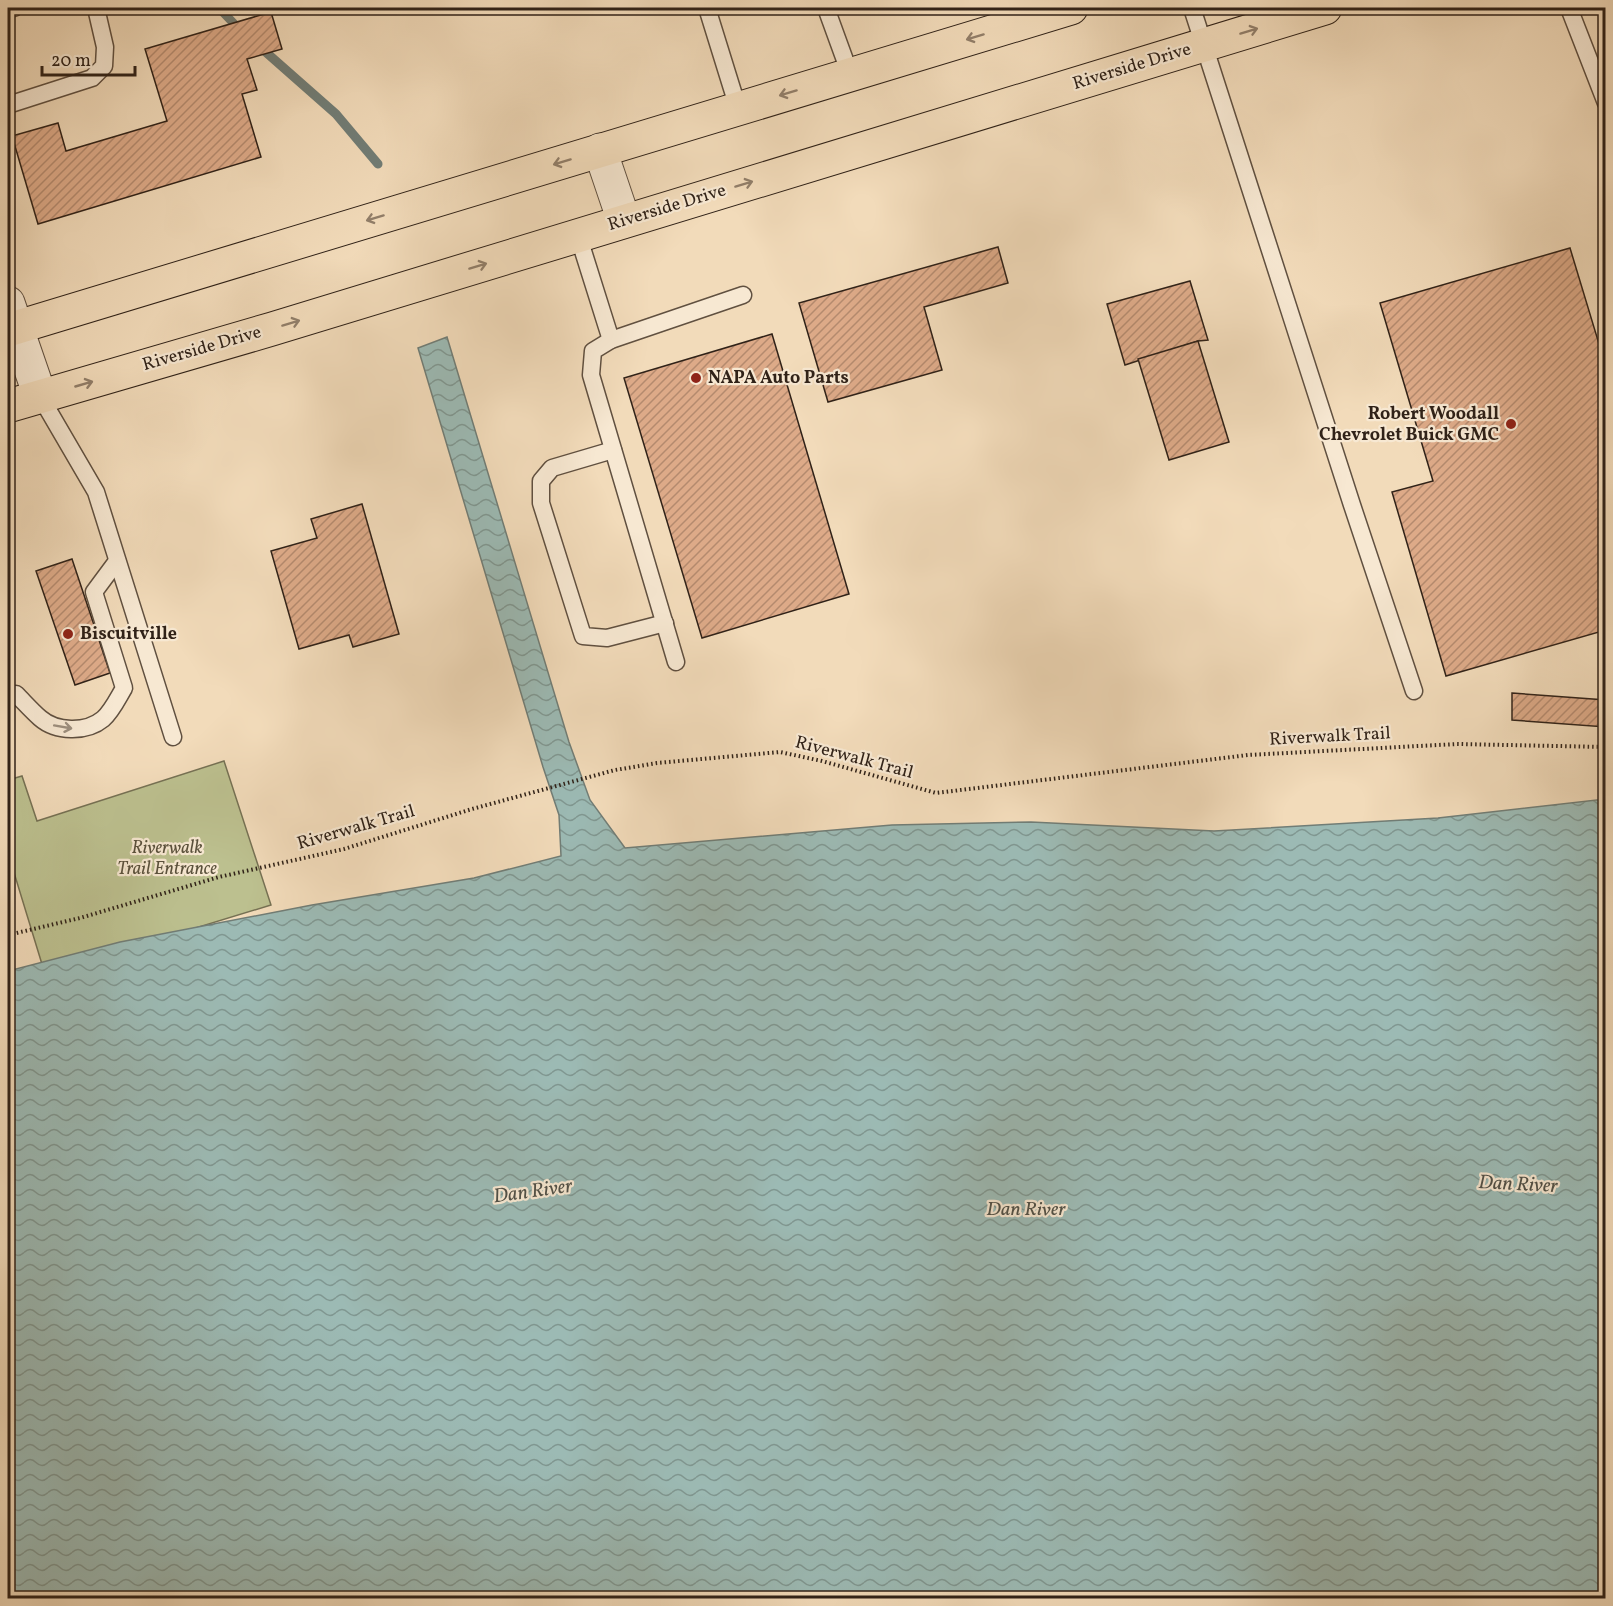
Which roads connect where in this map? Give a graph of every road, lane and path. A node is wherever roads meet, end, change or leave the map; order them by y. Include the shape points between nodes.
1 (14, 8) edge
2 (96, 8) edge
3 (707, 8) edge
4 (826, 8) edge
5 (1071, 8) edge
6 (1192, 8) edge
7 (1325, 8) edge
8 (1569, 8) edge
9 (8, 9) edge
10 (1004, 17) edge
11 (1203, 44) junction
12 (850, 74) junction
13 (8, 102) edge
14 (1605, 103) edge
15 (738, 108) junction
16 (600, 150) junction
17 (624, 221) junction
18 (578, 235) junction
19 (743, 296) dead end
20 (10, 320) edge
21 (611, 340) junction
22 (40, 396) junction
23 (8, 406) edge
24 (613, 450) junction
25 (117, 561) junction
26 (665, 623) junction
27 (676, 662) dead end
28 (1414, 691) dead end
29 (16, 694) dead end
30 (173, 737) dead end
31 (1605, 747) edge
32 (8, 935) edge

1 - 9 lane
2 - 13 lane via 105,46 104,66 92,78
3 - 15 lane
4 - 12 lane
5 - 10 main road
6 - 11 lane
11 -> 7 main road, Riverside Drive
8 - 14 lane
10 -> 12 main road
17 -> 11 main road, Riverside Drive
11 - 28 lane
12 -> 15 main road
15 - 16 main road
16 - 17 street
16 -> 20 main road
17 - 18 main road, Riverside Drive
18 - 21 lane
22 -> 18 main road, Riverside Drive
19 - 21 lane
20 - 22 street
21 - 24 lane via 593,351 591,375
22 - 23 main road, Riverside Drive
22 - 25 lane via 96,492
24 - 26 lane
24 - 26 lane via 552,468 541,481 541,503 583,636 608,638
29 -> 25 lane via 42,720 59,728 80,729 102,720 115,705 124,688 94,592
25 - 30 lane
26 - 27 lane
31 - 32 path, Riverwalk Trail via 1458,744 1248,755 936,794 780,752 657,763 615,770 344,849 219,877

